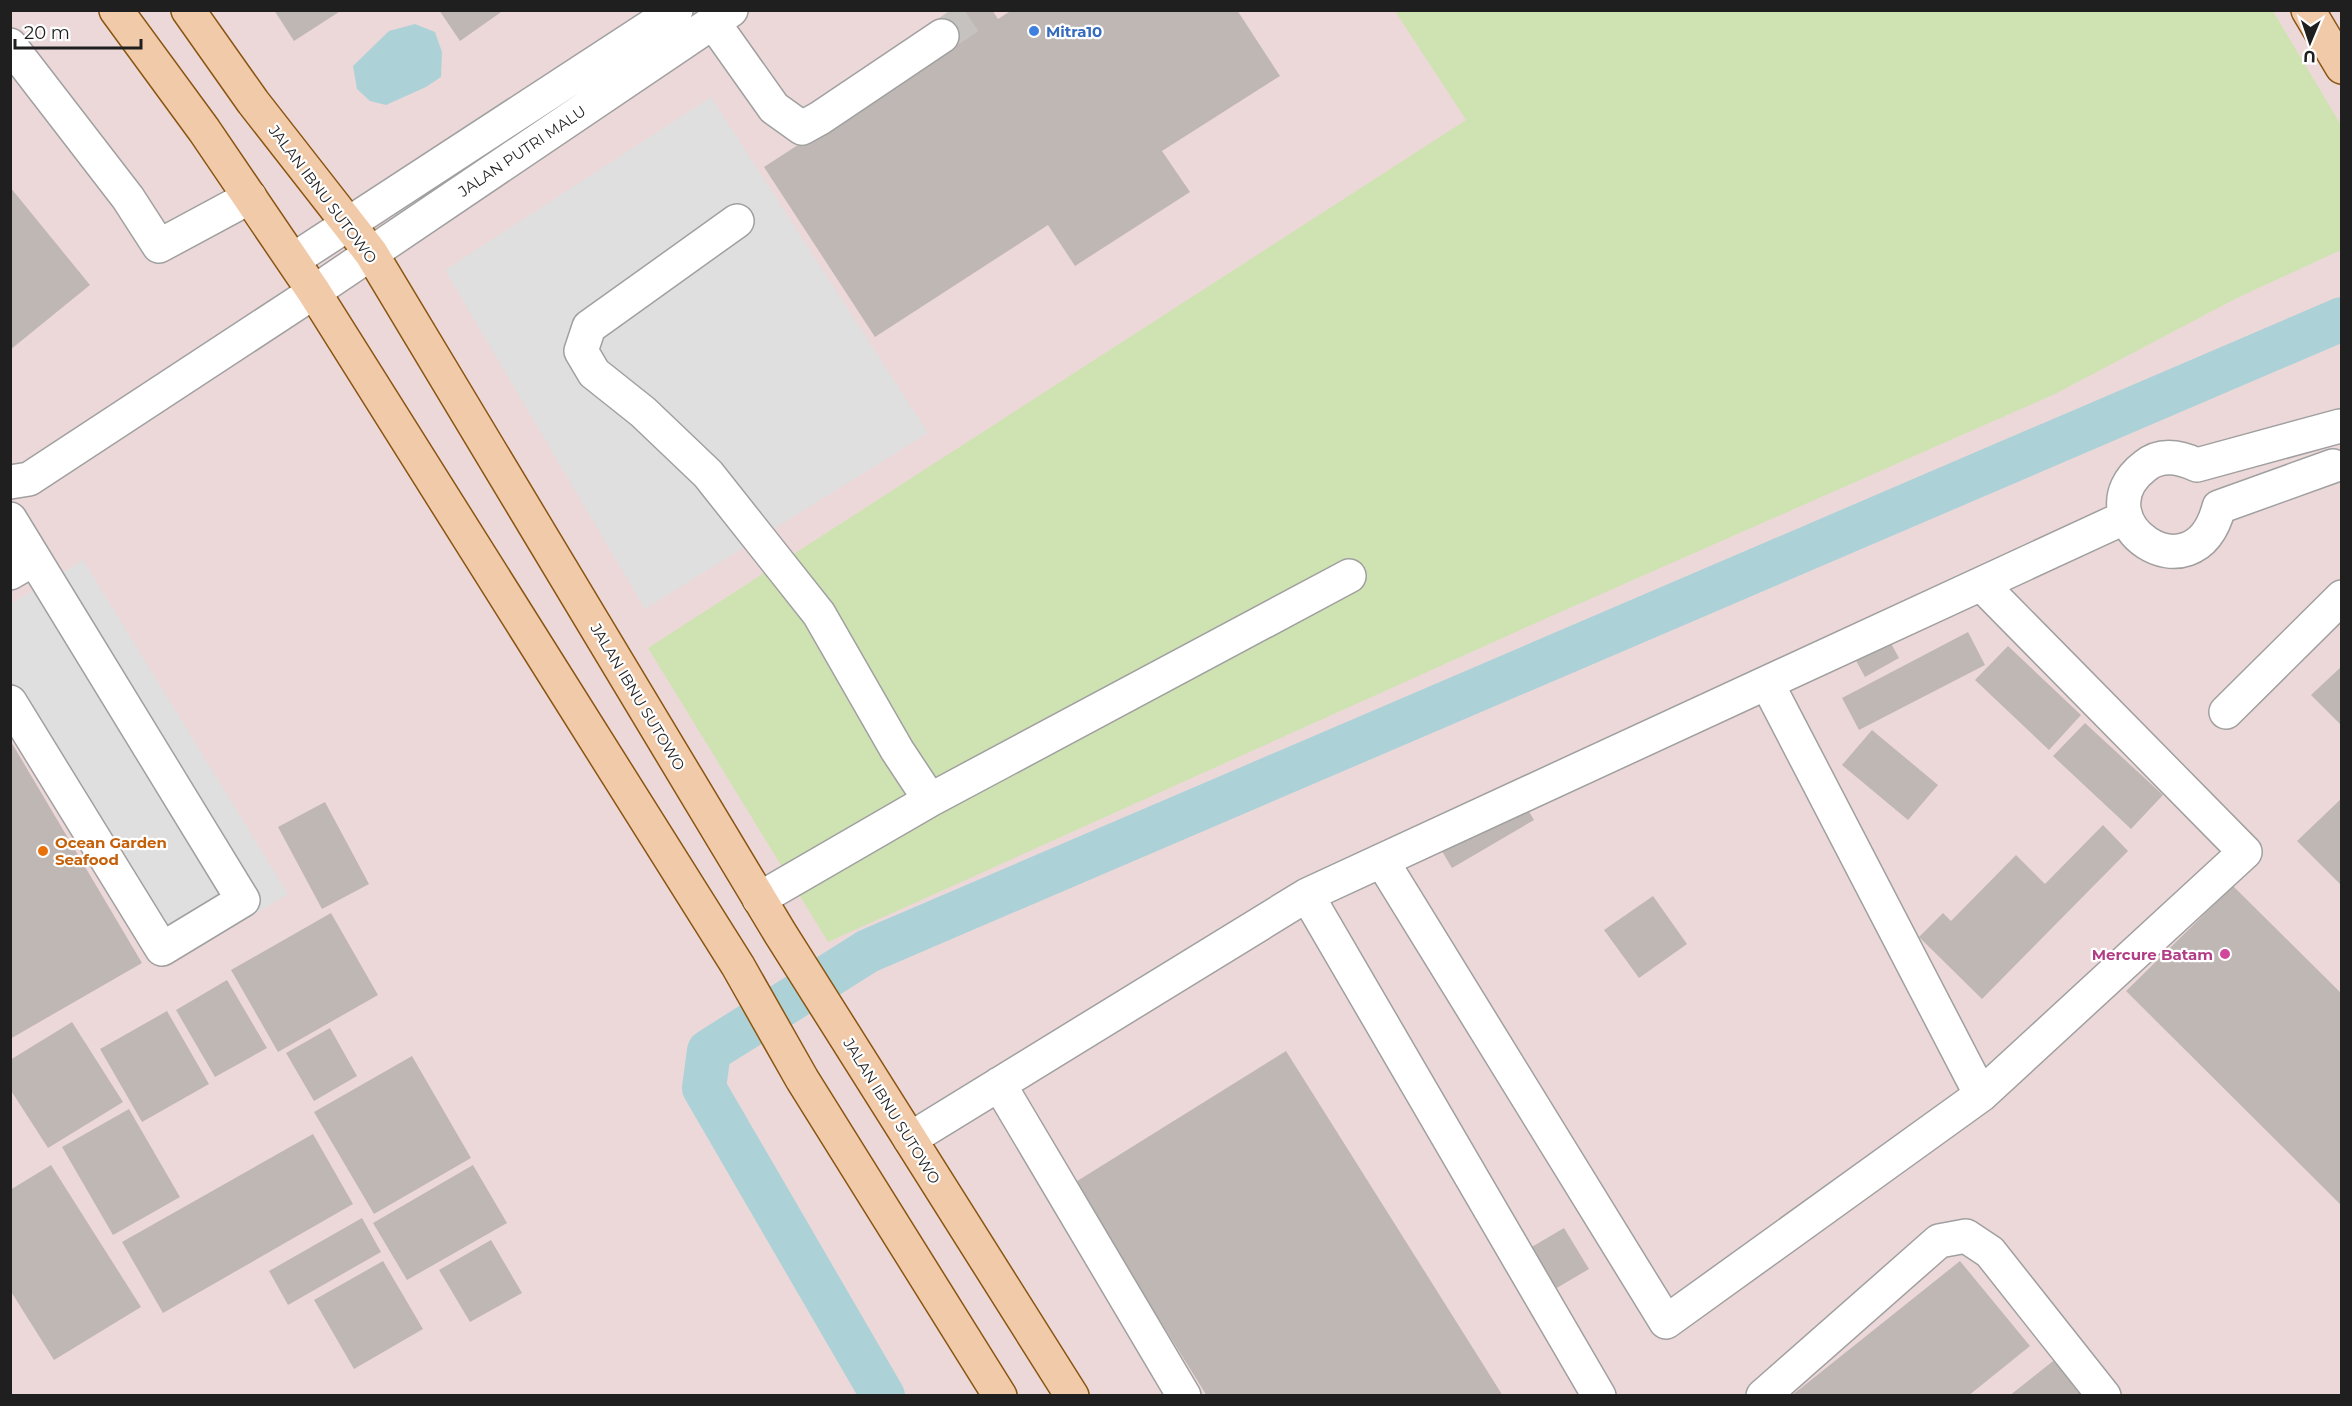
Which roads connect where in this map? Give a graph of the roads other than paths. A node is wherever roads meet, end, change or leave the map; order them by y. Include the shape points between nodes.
1 (116, 10) edge
2 (188, 10) edge
3 (676, 10) edge
4 (2308, 10) edge
5 (722, 16) edge
6 (942, 36) tunnel mouth
7 (10, 45) edge
8 (2342, 67) edge
9 (250, 197) junction
10 (737, 221) dead end
11 (348, 224) junction
12 (371, 253) junction
13 (293, 260) junction
14 (315, 292) junction
15 (2341, 426) edge
16 (2337, 475) edge
17 (10, 482) edge
18 (2126, 518) junction
19 (10, 519) edge
20 (22, 566) edge
21 (1349, 576) dead end
22 (1981, 584) junction
23 (2342, 597) edge
24 (1767, 683) junction
25 (10, 702) edge
26 (2226, 712) dead end
27 (930, 800) junction
28 (1382, 861) junction
29 (1307, 896) junction
30 (759, 899) junction
31 (999, 1084) junction
32 (1981, 1095) junction
33 (910, 1139) junction
34 (1000, 1395) edge
35 (1072, 1395) edge
36 (1184, 1395) edge
37 (1599, 1395) edge
38 (1763, 1395) edge
39 (2104, 1395) edge

1 - 9 main road
2 - 11 main road, JALAN IBNU SUTOWO via 253,102
3 - 11 street
4 - 8 main road
5 - 6 street via 774,108 802,128
5 - 12 street, JALAN PUTRI MALU
7 - 9 street via 128,198 159,246
9 - 13 main road
10 - 27 street via 589,327 581,351 594,373 643,412 708,474 819,614
11 - 12 main road, JALAN IBNU SUTOWO
11 - 13 street
12 - 14 street, JALAN PUTRI MALU
12 - 30 main road, JALAN IBNU SUTOWO
13 - 14 main road
14 - 17 street, JALAN PUTRI MALU via 29,479
14 - 34 main road via 738,966 802,1079
15 - 16 street via 2333,446
15 - 18 street via 2197,465 2182,458 2150,462 2127,485
16 - 18 street via 2219,507 2206,536 2177,551 2160,550 2145,543
18 - 22 street
19 - 20 street
20 - 25 street via 243,900 162,949
21 - 27 street
22 - 24 street
22 - 32 street via 2245,852
23 - 26 street
24 - 28 street
24 - 32 street
27 - 30 street
28 - 29 street
28 - 32 street via 1666,1322
29 - 31 street
29 - 37 street
30 - 33 main road, JALAN IBNU SUTOWO
31 - 33 street
31 - 36 street
33 - 35 main road, JALAN IBNU SUTOWO
38 - 39 street via 1939,1241 1966,1236 1990,1252

